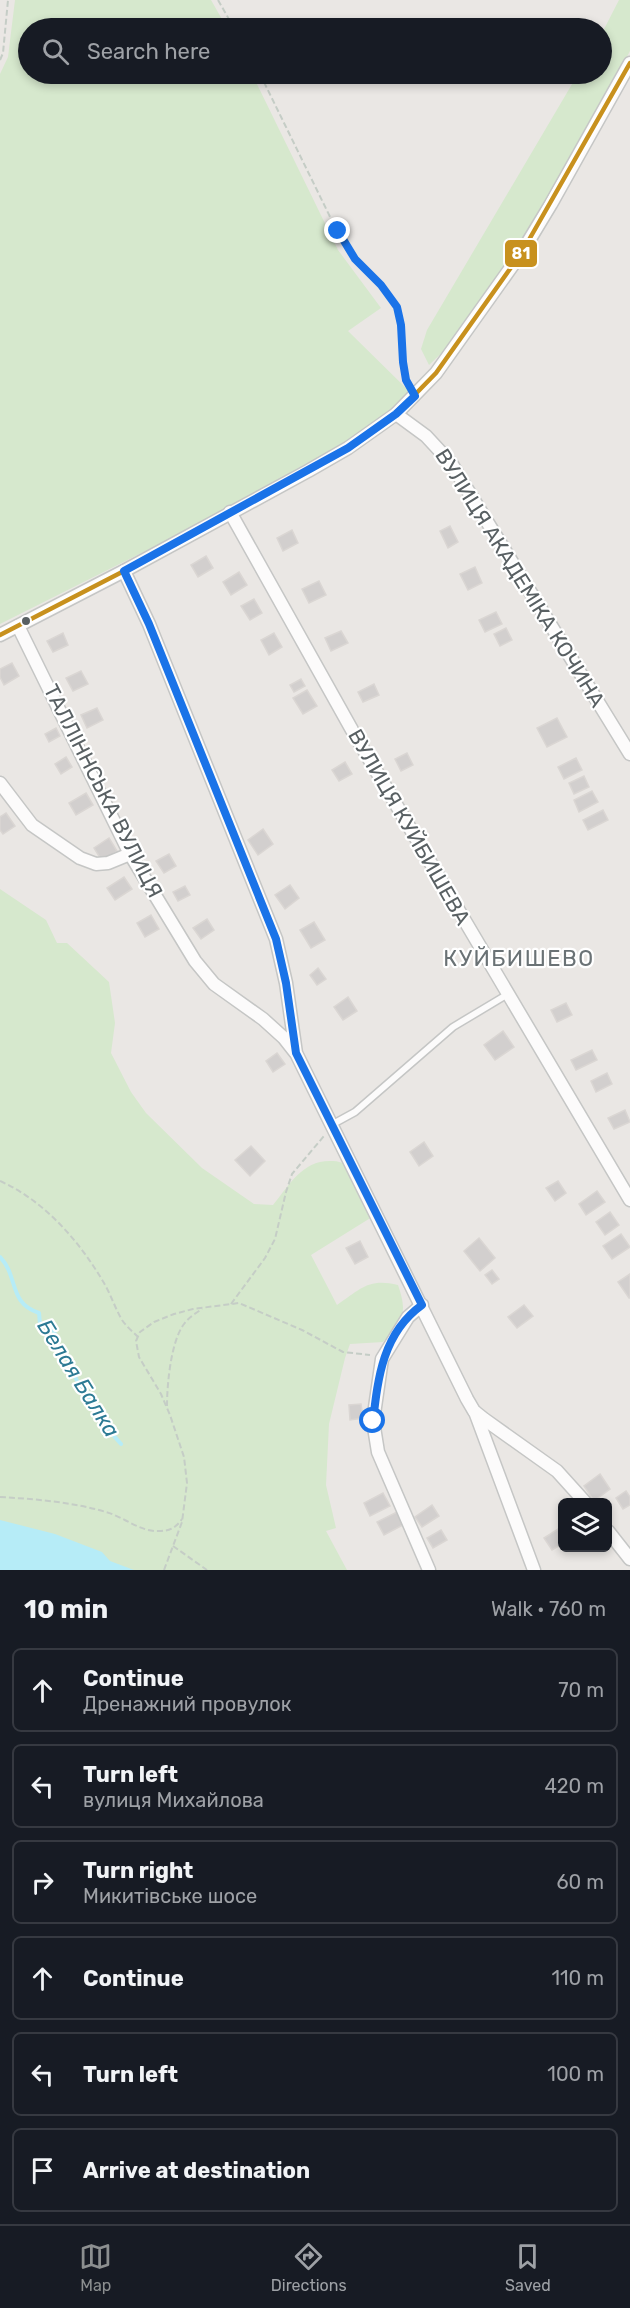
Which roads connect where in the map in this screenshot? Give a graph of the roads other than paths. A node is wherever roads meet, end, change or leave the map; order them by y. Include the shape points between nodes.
1 (630, 63) edge
2 (396, 414) junction
3 (230, 512) junction
4 (124, 571) junction
5 (18, 626) junction
6 (0, 635) edge
7 (630, 754) edge
8 (0, 783) edge
9 (130, 854) junction
10 (508, 994) junction
11 (296, 1053) junction
12 (333, 1125) junction
13 (630, 1200) edge
14 (422, 1305) junction
15 (474, 1411) junction
16 (581, 1498) edge
17 (612, 1536) edge
18 (630, 1559) edge
19 (429, 1570) edge
20 (534, 1570) edge

1 - 2 street via 522,252 436,373
2 - 3 street via 348,448
2 - 7 street, ВУЛИЦЯ АКАДЕМІКА КОЧИНА via 426,436 451,463
3 - 4 street
3 - 10 street, ВУЛИЦЯ КУЙБИШЕВА via 352,730
4 - 5 street
4 - 11 street via 276,939
5 - 6 street
5 - 9 street, ТАЛЛІННСЬКА ВУЛИЦЯ
8 - 9 street via 32,825 80,858 96,864
9 - 11 street, ТАЛЛІННСЬКА ВУЛИЦЯ via 204,973 263,1019
10 - 12 lane via 453,1028 355,1112
10 - 13 street, ВУЛИЦЯ КУЙБИШЕВА
11 - 12 street
12 - 14 street
14 - 15 street
14 - 19 street via 408,1317 385,1354 378,1374 373,1421 378,1452
15 - 16 street via 557,1471
15 - 20 street
17 - 18 street

